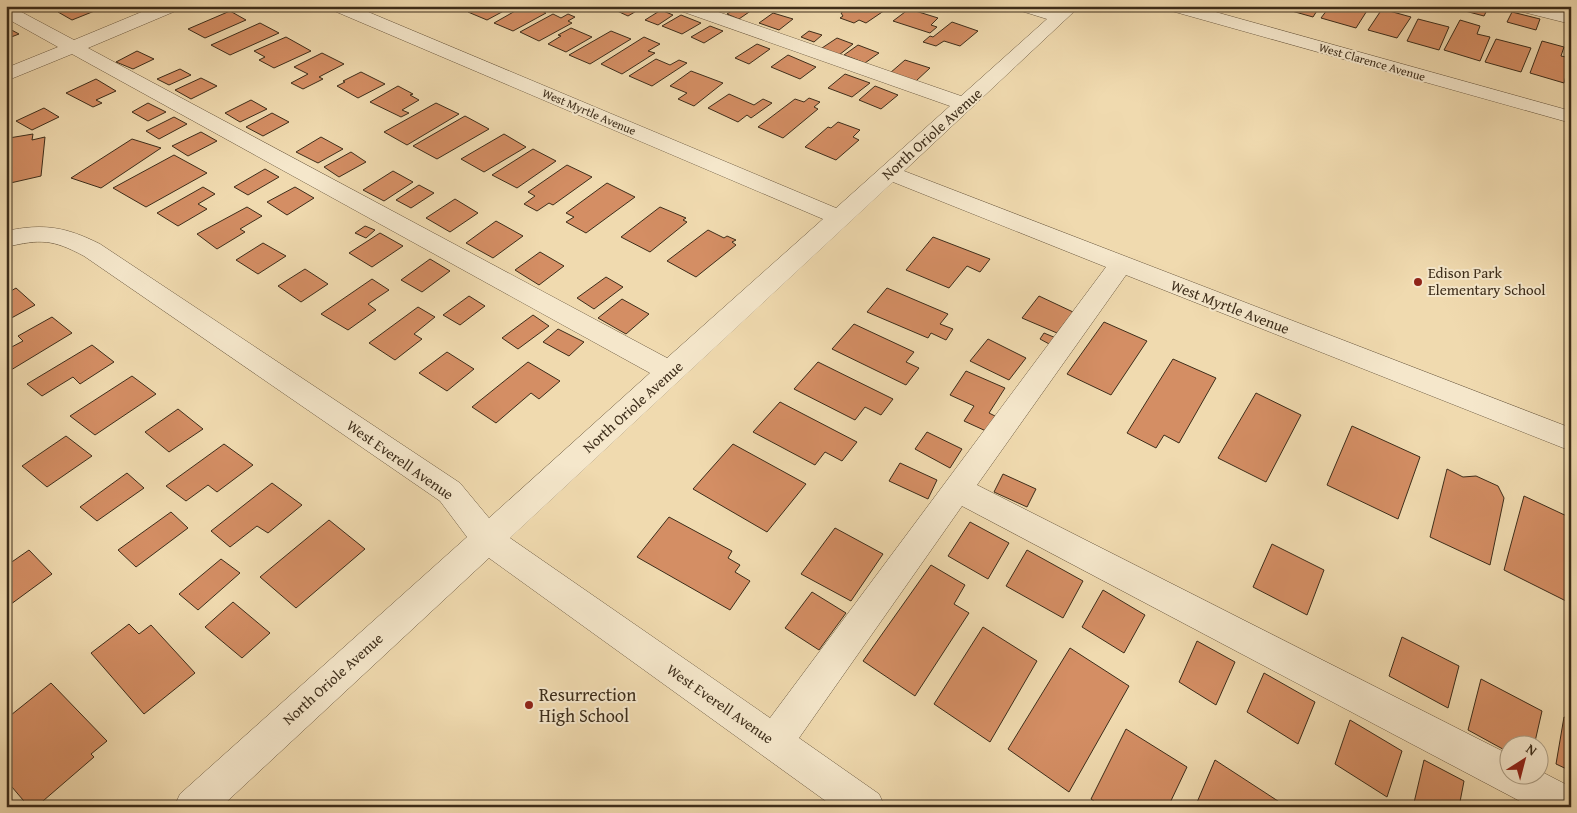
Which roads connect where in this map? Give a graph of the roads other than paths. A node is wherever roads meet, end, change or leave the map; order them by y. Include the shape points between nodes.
1 (172, 6) edge
2 (338, 6) edge
3 (684, 6) edge
4 (1024, 6) edge
5 (1174, 6) edge
6 (1521, 6) edge
7 (6, 11) edge
8 (1066, 12) edge
9 (1571, 19) edge
10 (73, 48) junction
11 (6, 75) edge
12 (965, 104) junction
13 (1571, 117) edge
14 (889, 174) junction
15 (840, 218) junction
16 (6, 239) edge
17 (1121, 264) junction
18 (670, 372) junction
19 (1571, 440) edge
20 (957, 489) junction
21 (487, 539) junction
22 (774, 742) junction
23 (1500, 770) edge
24 (1531, 786) edge
25 (193, 807) edge
26 (866, 807) edge
27 (1570, 807) edge

1 - 10 street
2 - 15 street, West Myrtle Avenue
3 - 12 street
4 - 8 street
5 - 13 street, West Clarence Avenue
6 - 9 street
7 - 10 street
8 - 12 street, North Oriole Avenue
10 - 11 street
10 - 18 street
12 - 14 street, North Oriole Avenue
14 - 15 street, North Oriole Avenue
14 - 17 street, West Myrtle Avenue
15 - 18 street, North Oriole Avenue
16 - 21 street, West Everell Avenue via 50,232 92,250 450,492
17 - 19 street, West Myrtle Avenue
17 - 20 street
18 - 21 street, North Oriole Avenue
20 - 22 street
20 - 23 street
21 - 22 street, West Everell Avenue
21 - 25 street, North Oriole Avenue
22 - 26 street, West Everell Avenue
24 - 27 street

